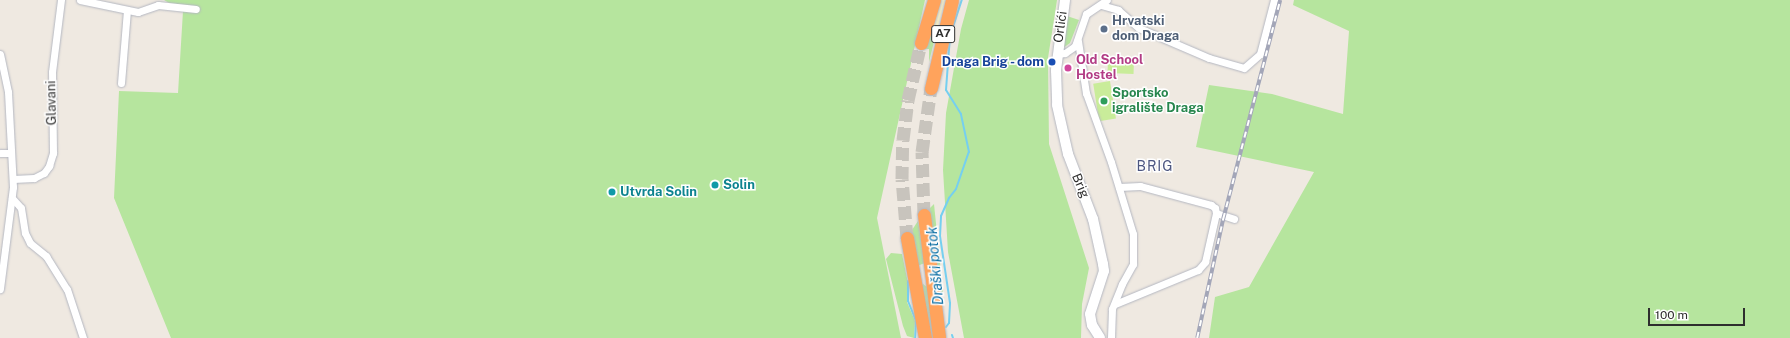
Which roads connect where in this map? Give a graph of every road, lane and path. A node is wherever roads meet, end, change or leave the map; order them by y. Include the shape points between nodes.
1 (61, 0) edge
2 (80, 0) edge
3 (928, 0) edge
4 (934, 0) edge
5 (952, 0) edge
6 (1065, 0) edge
7 (1274, 0) edge
8 (1104, 2) edge
9 (196, 9) dead end
10 (127, 10) junction
11 (926, 23) junction
12 (1078, 40) junction
13 (921, 43) tunnel mouth
14 (0, 54) edge
15 (1057, 54) junction
16 (121, 83) dead end
17 (931, 88) tunnel mouth
18 (0, 153) edge
19 (11, 153) junction
20 (13, 179) junction
21 (1119, 187) junction
22 (12, 198) junction
23 (1216, 213) junction
24 (924, 215) tunnel mouth
25 (1234, 218) dead end
26 (908, 238) tunnel mouth
27 (0, 289) edge
28 (1115, 304) junction
29 (83, 338) edge
30 (925, 338) edge
31 (939, 338) edge
32 (1100, 338) edge
33 (1112, 338) edge

1 - 20 street, Glavani via 52,72 53,153 44,173 34,178
2 - 10 street
3 - 11 highway
4 - 11 highway, A7
5 - 17 highway, A7
6 - 15 street, Orlići
7 - 8 street via 1260,54 1244,68 1209,58 1139,28
8 - 12 street via 1086,14
9 - 10 street via 158,5 138,12
10 - 16 street
11 - 13 highway, A7
12 - 15 street via 1070,50
12 - 21 street via 1086,93
14 - 19 street via 8,92
15 - 32 street, Brig via 1057,106 1063,135 1073,169 1093,219 1104,270 1090,314
18 - 19 street
19 - 20 street
20 - 22 street
21 - 23 street via 1140,186 1211,206 1215,208
21 - 28 street via 1133,234 1134,252 1133,264
22 - 27 street
22 - 29 street via 21,208 24,229 30,243 46,256 67,289
23 - 25 street
23 - 28 street via 1205,262 1198,270
24 - 31 highway
26 - 30 highway
28 - 33 street via 1111,318

